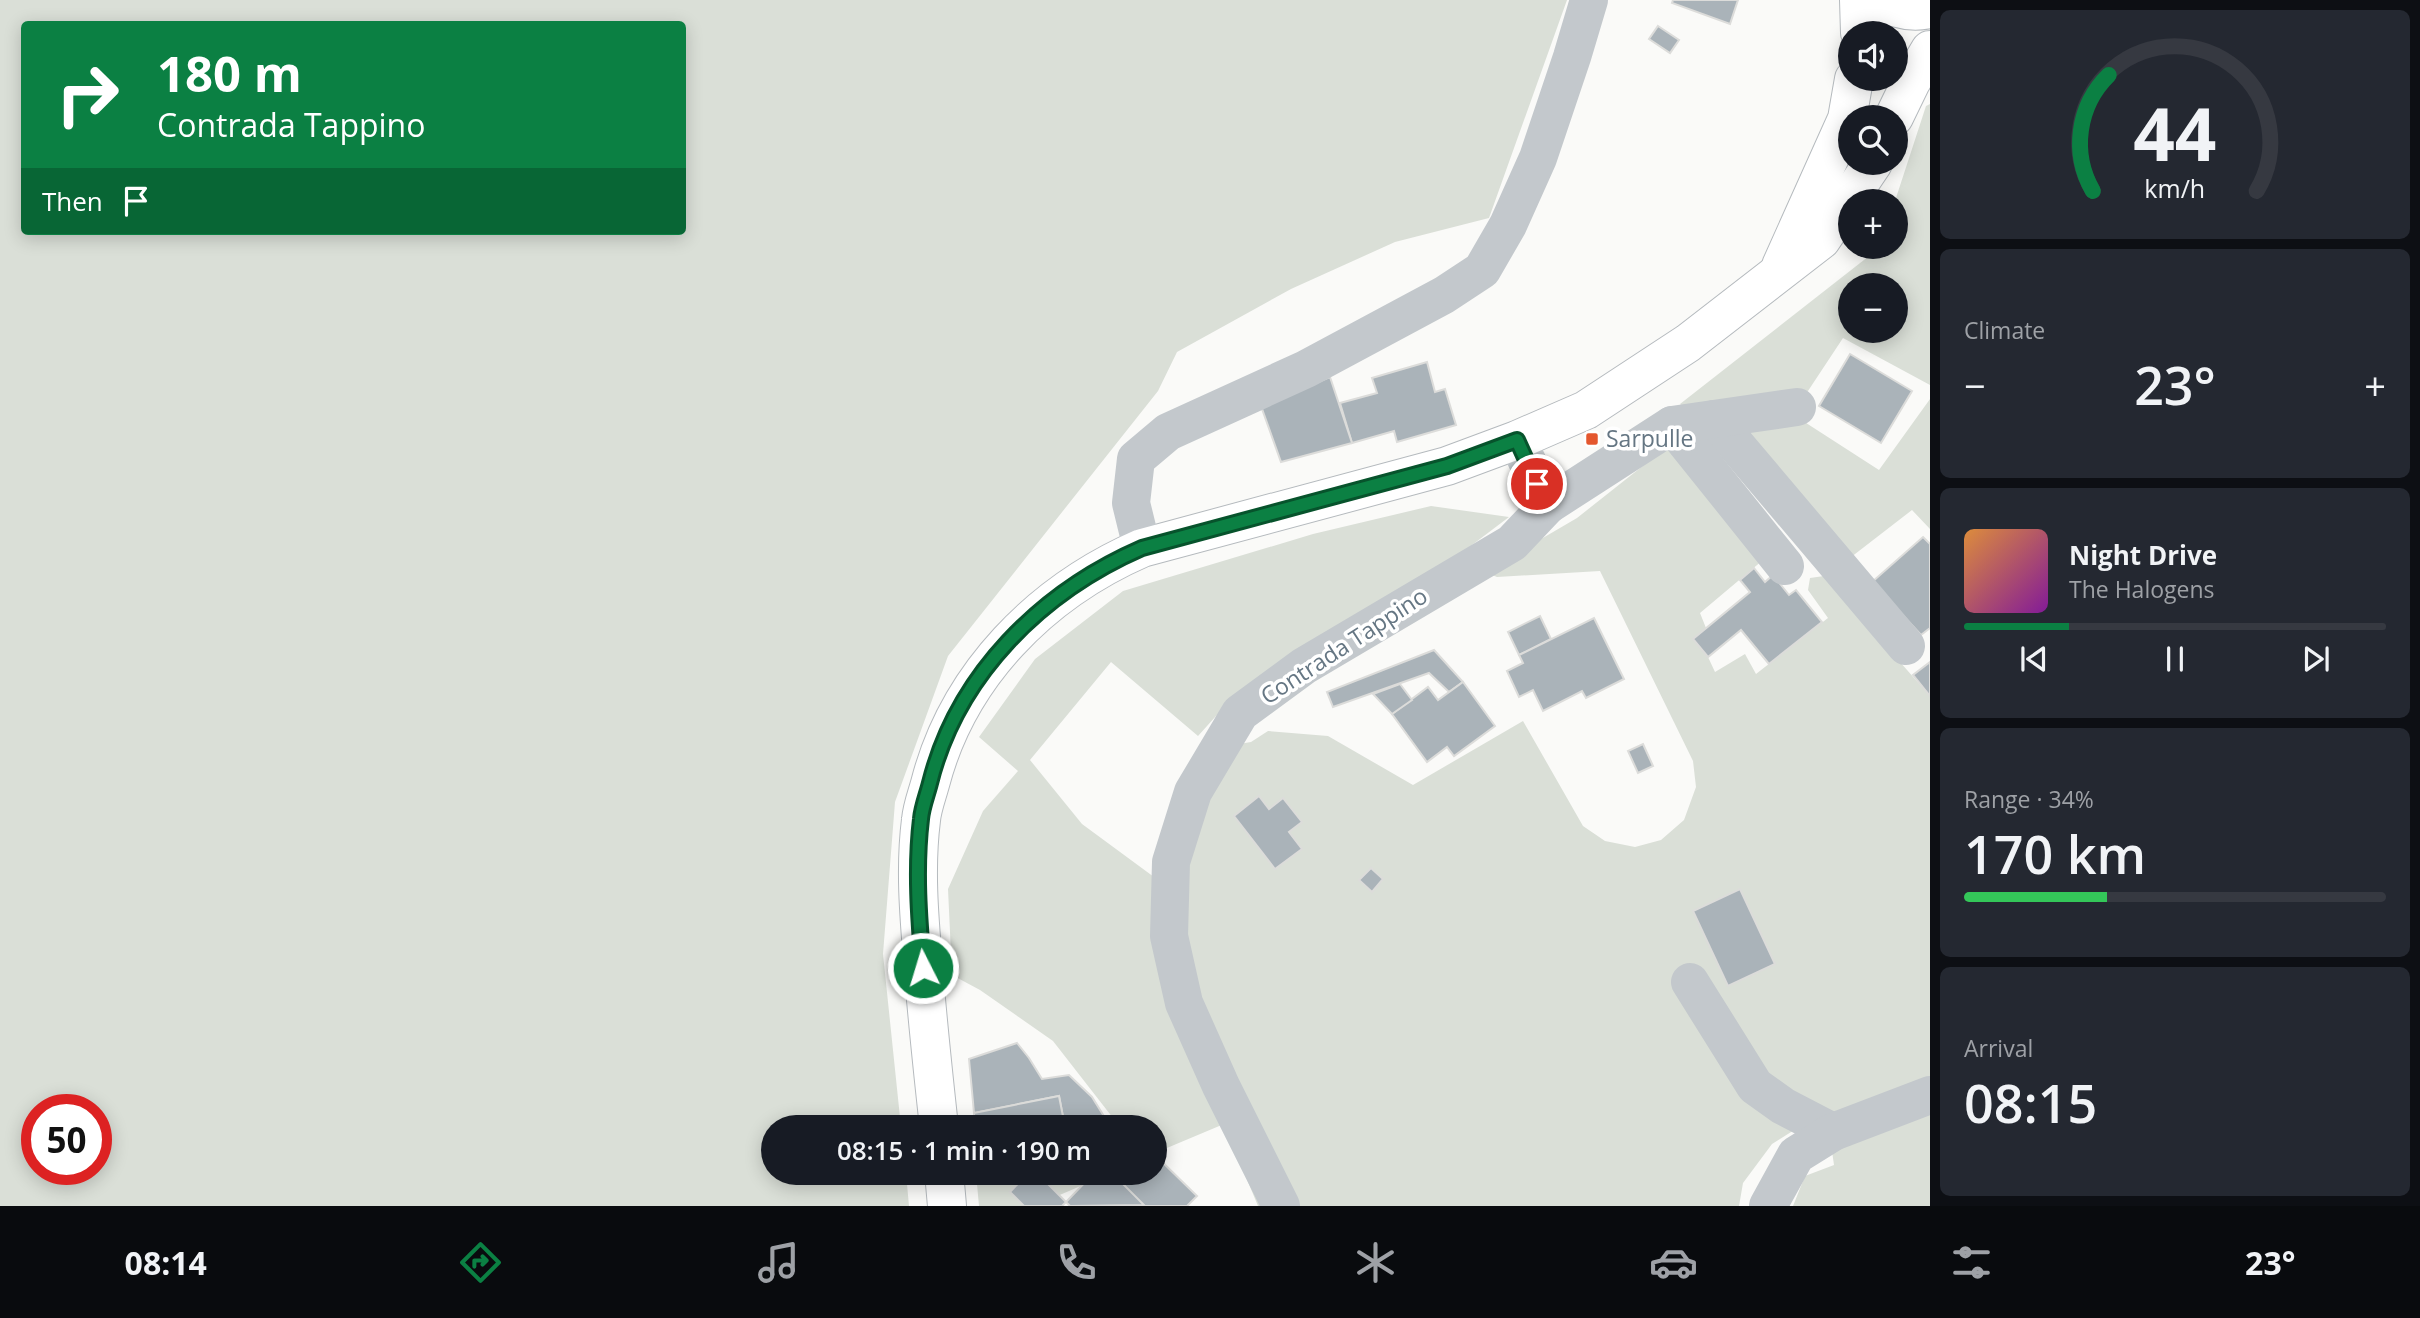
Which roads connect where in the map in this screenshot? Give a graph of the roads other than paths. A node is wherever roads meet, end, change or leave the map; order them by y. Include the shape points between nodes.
1 (1589, 0) edge
2 (1859, 0) edge
3 (1878, 0) edge
4 (1930, 9) edge
5 (1860, 21) edge
6 (1930, 50) edge
7 (1852, 91) edge
8 (1900, 105) edge
9 (1865, 175) edge
10 (1777, 275) junction
11 (1797, 407) dead end
12 (1714, 419) junction
13 (1672, 425) junction
14 (1517, 440) junction
15 (1548, 505) junction
16 (1142, 548) junction
17 (1785, 566) dead end
18 (1906, 646) dead end
19 (1690, 982) dead end
20 (1930, 1095) edge
21 (938, 1115) edge
22 (1833, 1132) junction
23 (945, 1185) edge
24 (947, 1206) edge
25 (1281, 1206) edge
26 (1768, 1206) edge

1 - 16 street via 1538,158 1482,270 1306,369 1168,432 1136,460 1131,503
2 - 5 main road
3 - 4 main road via 1895,8
6 - 8 main road
7 - 10 main road via 1847,119
9 - 10 main road via 1821,240
10 - 14 main road via 1688,343 1586,410
11 - 12 street
12 - 13 street
12 - 18 street
13 - 15 street, Contrada Tappino
13 - 17 street
14 - 15 street
14 - 16 main road via 1447,466
15 - 25 street, Contrada Tappino via 1512,543 1304,666 1240,713 1193,792 1171,862 1170,936 1184,1003
16 - 21 main road via 1110,562 1041,608 995,654 962,701 937,754 921,818 918,897
19 - 22 street via 1755,1086
20 - 22 street
22 - 26 street via 1796,1155
23 - 24 main road

